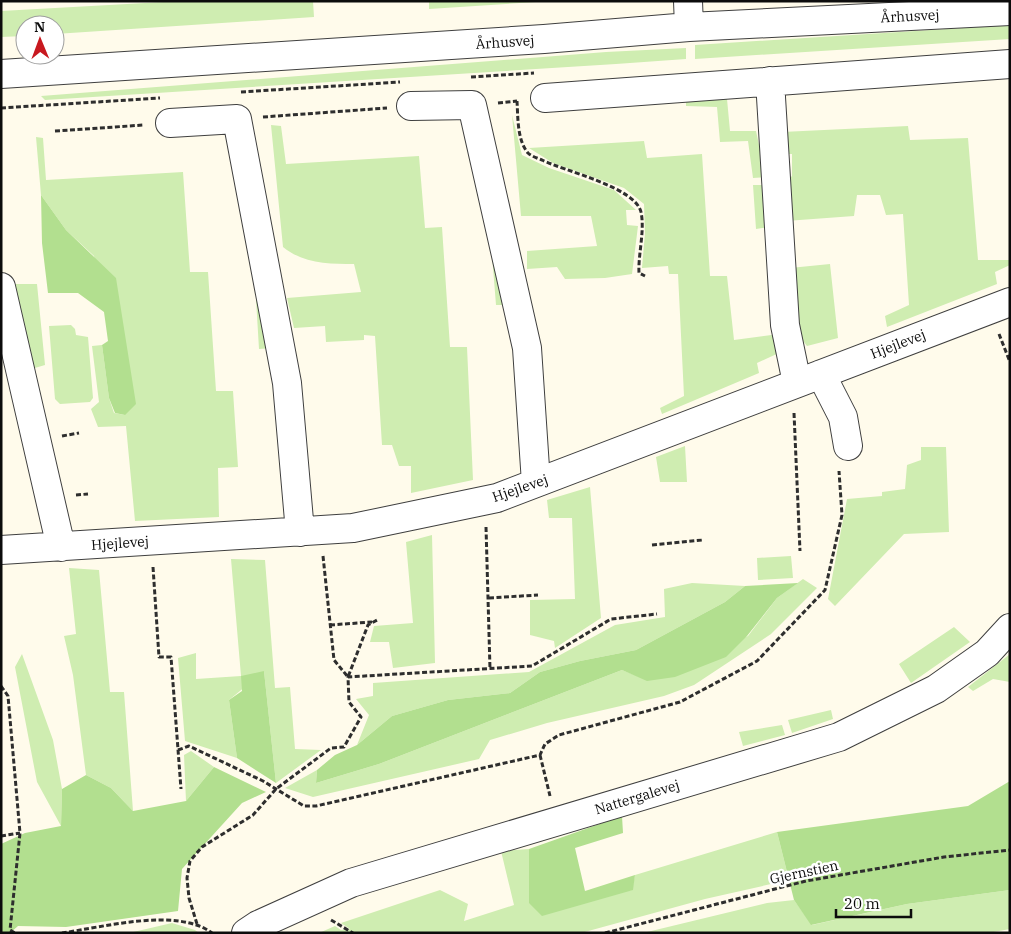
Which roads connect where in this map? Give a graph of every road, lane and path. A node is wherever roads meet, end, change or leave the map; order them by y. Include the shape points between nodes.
1 (1010, 11) edge
2 (688, 14) edge
3 (1010, 64) edge
4 (1, 74) edge
5 (462, 78) dead end
6 (770, 81) junction
7 (543, 85) junction
8 (407, 94) junction
9 (517, 101) junction
10 (472, 105) junction
11 (235, 106) junction
12 (1, 108) edge
13 (168, 110) junction
14 (55, 131) dead end
15 (645, 276) dead end
16 (1, 288) edge
17 (1010, 302) edge
18 (803, 380) junction
19 (848, 446) joint
20 (536, 483) junction
21 (485, 500) junction
22 (310, 531) junction
23 (703, 540) dead end
24 (150, 541) junction
25 (652, 545) dead end
26 (61, 546) junction
27 (1, 550) edge
28 (800, 551) dead end
29 (538, 595) dead end
30 (488, 598) junction
31 (657, 614) dead end
32 (379, 619) dead end
33 (373, 622) junction
34 (330, 625) junction
35 (1010, 628) edge
36 (490, 669) junction
37 (348, 677) junction
38 (1, 686) edge
39 (178, 750) junction
40 (540, 755) junction
41 (181, 789) dead end
42 (276, 789) junction
43 (556, 821) junction
44 (20, 833) junction
45 (1, 836) edge
46 (1010, 850) edge
47 (197, 924) junction
48 (16, 933) edge
49 (62, 933) edge
50 (212, 933) edge
51 (246, 933) edge
52 (606, 933) edge

1 - 2 street, Århusvej
2 - 4 street, Århusvej via 544,39
3 - 6 street
5 - 7 path
6 - 7 street
6 - 18 street via 785,325
7 - 9 path
8 - 10 street
8 - 11 path
8 - 11 path
9 - 10 path
9 - 15 path via 521,140 529,154 616,187 635,201 641,211 642,224 639,273
10 - 20 street via 527,348
11 - 13 street
11 - 22 street via 287,383
12 - 13 path
13 - 14 path
16 - 26 street
17 - 18 street, Hjejlevej
18 - 19 street via 843,417
18 - 20 street, Hjejlevej
18 - 28 path
19 - 40 path via 838,448 842,515 825,590 756,661 680,702 559,734 545,744
20 - 21 street, Hjejlevej
21 - 22 street, Hjejlevej via 353,528
21 - 30 path
22 - 24 street, Hjejlevej
22 - 34 path
23 - 25 path
24 - 26 street, Hjejlevej
24 - 39 path via 160,657 171,657
26 - 27 street, Hjejlevej
29 - 30 path
30 - 36 path
31 - 36 path via 611,620 532,666
32 - 33 path
33 - 34 path
33 - 37 path via 368,625
34 - 37 path via 334,660
35 - 43 street, Nattergalevej via 987,653 936,689 839,737
36 - 37 path
37 - 42 path via 348,702 361,717 344,747 331,748
38 - 44 path via 8,696
39 - 41 path
39 - 42 path via 189,746
40 - 42 path via 316,806 304,806
40 - 43 path
42 - 47 path via 253,815 202,847 190,861 188,898
43 - 51 street, Nattergalevej via 352,883
44 - 45 path
44 - 48 path via 10,930
46 - 52 path, Gjernstien via 944,857 806,881
47 - 49 path via 160,919
47 - 50 path

